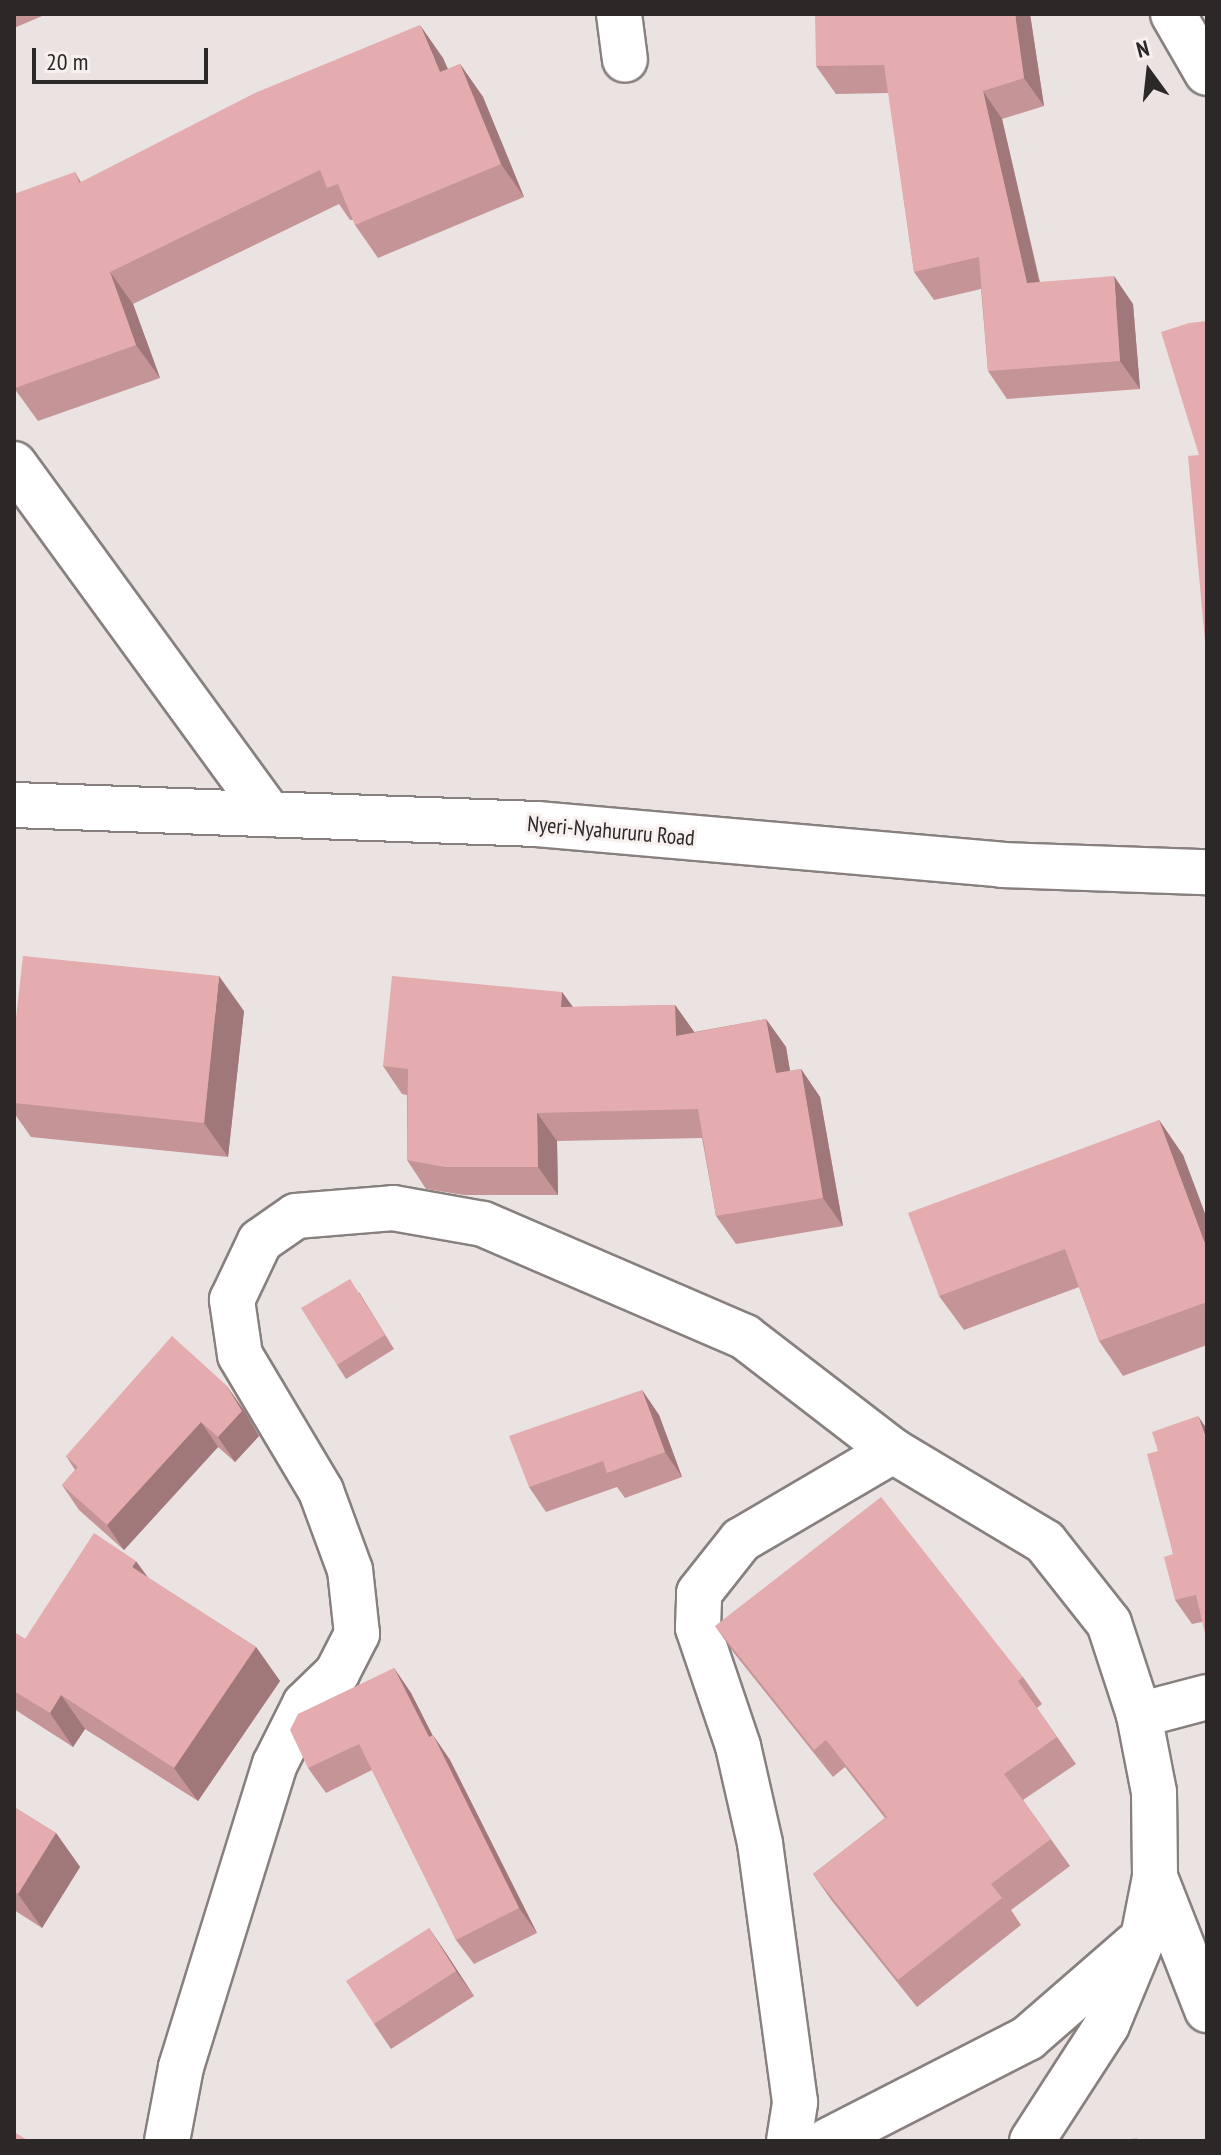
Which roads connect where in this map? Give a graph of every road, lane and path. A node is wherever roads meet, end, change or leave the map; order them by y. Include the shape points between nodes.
1 (619, 14) edge
2 (1173, 14) edge
3 (625, 60) dead end
4 (1207, 73) edge
5 (14, 464) edge
6 (14, 805) edge
7 (269, 814) junction
8 (1207, 872) edge
9 (893, 1451) junction
10 (1207, 1697) edge
11 (1139, 1715) junction
12 (1155, 1877) junction
13 (1143, 1938) junction
14 (1207, 2010) edge
15 (167, 2141) edge
16 (789, 2141) edge
17 (827, 2141) edge
18 (1032, 2141) edge

1 - 3 street
2 - 4 street
5 - 7 street
6 - 7 street, Nyeri-Nyahururu Road
7 - 8 street, Nyeri-Nyahururu Road via 537,824 1002,865
9 - 11 street via 1045,1542 1109,1623
9 - 15 street via 745,1337 483,1224 393,1208 326,1211 296,1216 260,1241 239,1278 232,1326 240,1355 321,1491 350,1570 357,1634 337,1673 305,1704 275,1764 181,2067
9 - 16 street via 741,1540 699,1593 698,1628 738,1746 760,1843 795,2102
10 - 11 street
11 - 12 street via 1154,1792
12 - 13 street
12 - 14 street
13 - 17 street via 1028,2038
13 - 18 street via 1107,2025

